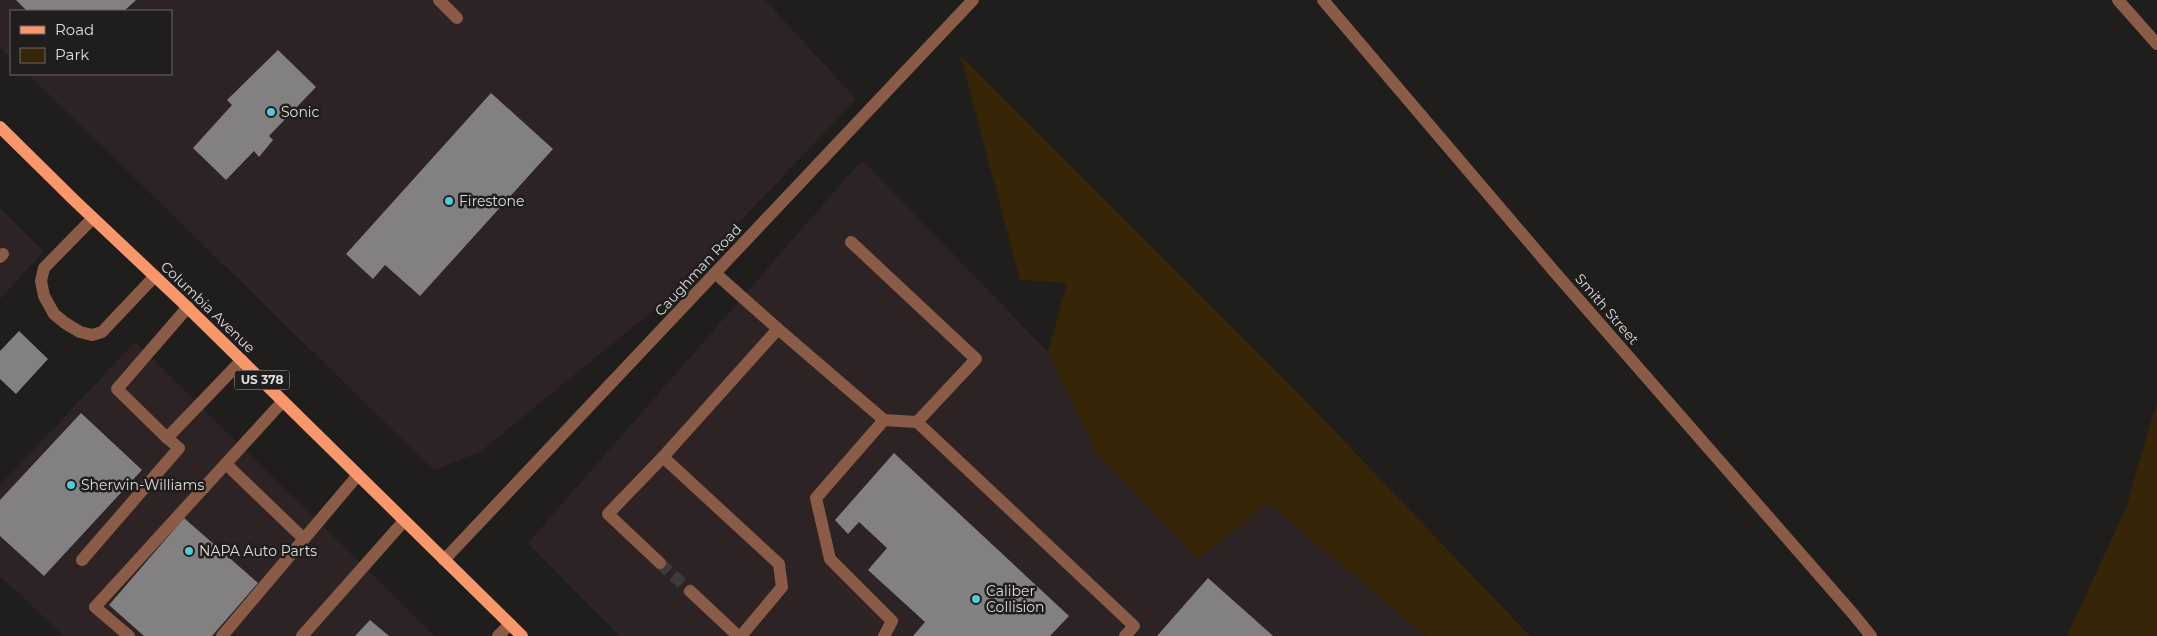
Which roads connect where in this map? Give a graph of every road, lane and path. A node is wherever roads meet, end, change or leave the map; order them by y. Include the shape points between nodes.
1 (439, 0) edge
2 (973, 0) edge
3 (1323, 0) edge
4 (2118, 0) edge
5 (456, 18) dead end
6 (2157, 44) edge
7 (0, 127) edge
8 (93, 218) junction
9 (852, 242) dead end
10 (715, 273) junction
11 (155, 276) junction
12 (188, 307) junction
13 (778, 328) junction
14 (242, 360) junction
15 (284, 401) junction
16 (884, 420) junction
17 (917, 422) junction
18 (167, 438) junction
19 (663, 456) junction
20 (226, 464) junction
21 (358, 475) junction
22 (404, 521) junction
23 (304, 539) junction
24 (82, 560) dead end
25 (444, 560) junction
26 (660, 563) tunnel mouth
27 (690, 591) tunnel mouth
28 (510, 624) junction
29 (129, 636) edge
30 (222, 636) edge
31 (302, 636) edge
32 (498, 636) edge
33 (522, 636) edge
34 (740, 636) edge
35 (884, 636) edge
36 (1125, 636) edge
37 (1871, 636) edge

1 - 5 street
2 - 10 street, Caughman Road
3 - 37 street, Smith Street
4 - 6 street
7 - 8 main road, Columbia Avenue / US 378
8 - 11 main road, Columbia Avenue / US 378
8 - 11 street via 44,268 41,281 44,296 54,314 80,332 92,336 102,332
9 - 17 street via 976,359
10 - 13 street
10 - 25 street, Caughman Road
11 - 12 main road, Columbia Avenue / US 378
12 - 14 main road, Columbia Avenue / US 378
12 - 18 street via 117,389
13 - 16 street
13 - 19 street
14 - 15 main road, Columbia Avenue / US 378
14 - 18 street
15 - 20 street
15 - 21 main road, Columbia Avenue / US 378
16 - 17 street
16 - 35 street via 816,498 830,559 892,621
17 - 36 street via 1134,626
18 - 24 street via 179,448
19 - 26 street via 608,514
19 - 34 street via 779,564 782,587
20 - 23 street
20 - 29 street via 95,607
21 - 22 main road, Columbia Avenue / US 378
21 - 23 street
22 - 25 main road, Columbia Avenue / US 378
22 - 31 street
23 - 30 street
25 - 28 main road, Columbia Avenue / US 378
27 - 34 street
28 - 32 street
28 - 33 main road, Columbia Avenue / US 378

